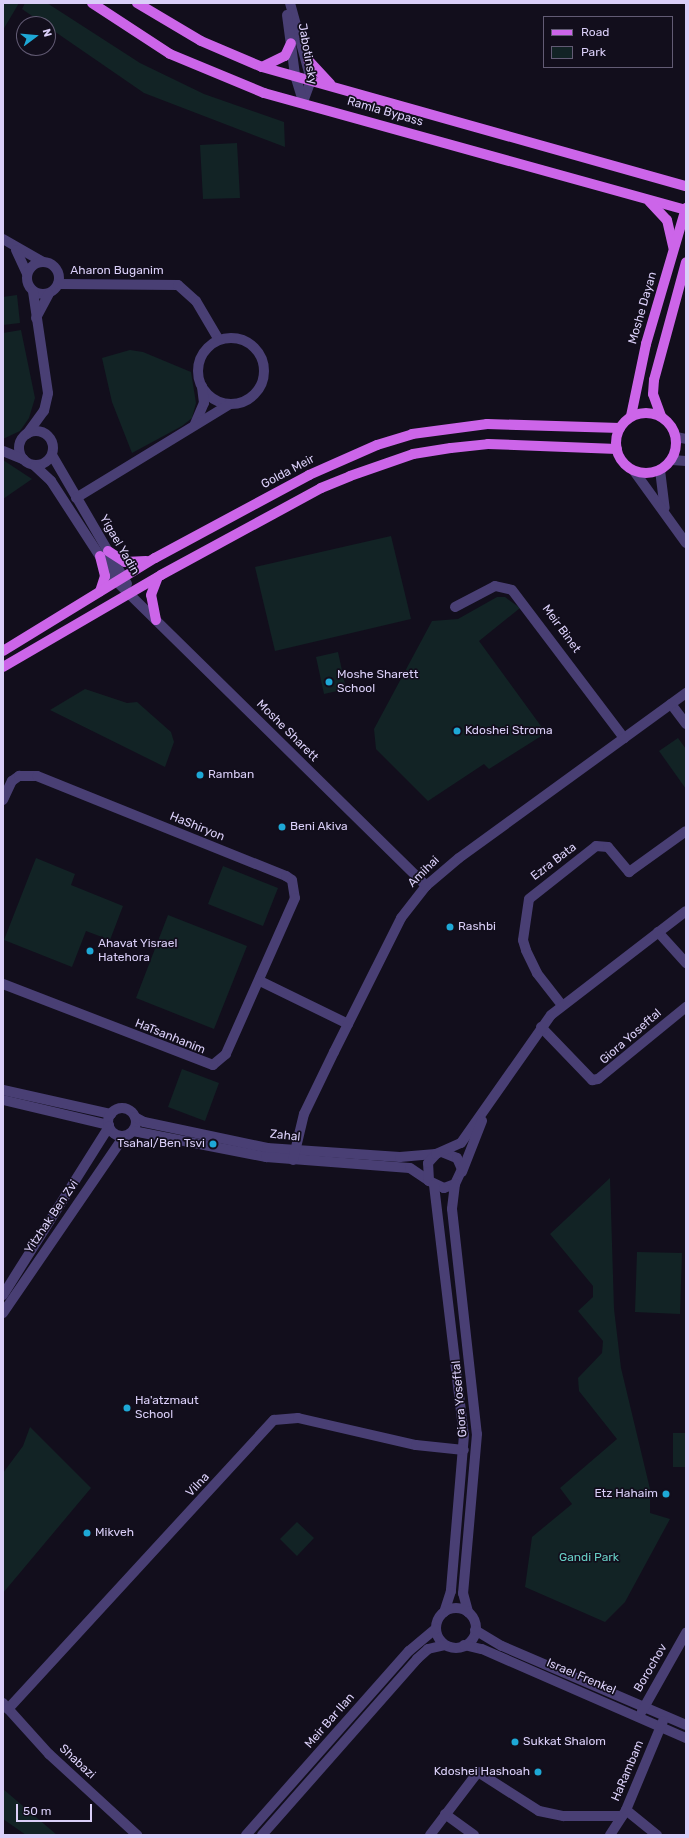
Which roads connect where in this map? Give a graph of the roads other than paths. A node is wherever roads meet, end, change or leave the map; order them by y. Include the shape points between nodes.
1 (92, 3) edge
2 (137, 3) edge
3 (286, 3) edge
4 (290, 3) edge
5 (291, 44) junction
6 (308, 60) junction
7 (262, 67) junction
8 (295, 75) junction
9 (311, 80) junction
10 (333, 87) junction
11 (303, 102) junction
12 (686, 186) edge
13 (644, 198) junction
14 (686, 209) edge
15 (3, 239) edge
16 (16, 250) junction
17 (673, 251) junction
18 (43, 262) junction
19 (686, 262) edge
20 (27, 274) junction
21 (58, 284) junction
22 (33, 291) junction
23 (48, 294) junction
24 (36, 318) junction
25 (220, 340) junction
26 (201, 384) junction
27 (230, 404) junction
28 (44, 411) junction
29 (631, 416) junction
30 (661, 416) junction
31 (192, 428) junction
32 (620, 428) junction
33 (25, 436) junction
34 (681, 438) edge
35 (51, 439) junction
36 (3, 447) edge
37 (617, 449) junction
38 (3, 451) edge
39 (52, 455) junction
40 (22, 459) junction
41 (672, 460) junction
42 (686, 461) edge
43 (35, 466) junction
44 (660, 470) junction
45 (634, 471) junction
46 (76, 498) junction
47 (667, 514) junction
48 (686, 543) edge
49 (104, 553) junction
50 (155, 558) junction
51 (160, 575) junction
52 (120, 578) junction
53 (100, 591) junction
54 (130, 593) junction
55 (455, 607) dead end
56 (156, 620) junction
57 (3, 651) edge
58 (3, 667) edge
59 (686, 693) edge
60 (671, 704) junction
61 (686, 724) edge
62 (624, 738) junction
63 (3, 800) edge
64 (686, 831) edge
65 (426, 886) junction
66 (686, 911) edge
67 (658, 932) junction
68 (686, 964) edge
69 (260, 981) junction
70 (3, 984) edge
71 (561, 1004) junction
72 (686, 1007) edge
73 (348, 1024) junction
74 (541, 1027) junction
75 (3, 1090) edge
76 (3, 1100) edge
77 (489, 1105) junction
78 (111, 1114) junction
79 (135, 1117) junction
80 (109, 1126) junction
81 (129, 1134) junction
82 (439, 1153) junction
83 (294, 1155) junction
84 (461, 1175) junction
85 (431, 1183) junction
86 (455, 1184) junction
87 (3, 1295) edge
88 (3, 1313) edge
89 (464, 1450) junction
90 (444, 1612) junction
91 (468, 1612) junction
92 (436, 1628) junction
93 (475, 1630) junction
94 (686, 1633) edge
95 (446, 1644) junction
96 (464, 1645) junction
97 (644, 1705) junction
98 (6, 1706) edge
99 (666, 1715) junction
100 (640, 1716) junction
101 (686, 1725) edge
102 (661, 1726) junction
103 (686, 1738) edge
104 (624, 1813) junction
105 (445, 1814) junction
106 (137, 1835) edge
107 (246, 1835) edge
108 (262, 1835) edge
109 (430, 1835) edge
110 (474, 1835) edge
111 (610, 1835) edge
112 (657, 1835) edge

1 - 11 main road, Ramla Bypass via 196,66 264,93
2 - 7 main road, Ramla Bypass via 200,41
3 - 5 street, Jabotinsky
4 - 6 street, Jabotinsky
5 - 7 main road via 285,56
5 - 8 street, Jabotinsky
6 - 9 street, Jabotinsky
6 - 10 main road
7 - 8 main road, Ramla Bypass
8 - 9 main road, Ramla Bypass
8 - 11 street, Jabotinsky
9 - 10 main road, Ramla Bypass
9 - 11 street, Jabotinsky
10 - 12 main road, Ramla Bypass
11 - 13 main road, Ramla Bypass
13 - 14 main road, Ramla Bypass
13 - 17 main road via 665,217
14 - 17 main road, Moshe Dayan
15 - 16 street
16 - 18 street
16 - 20 street
17 - 29 main road, Moshe Dayan via 646,344
18 - 20 street via 33,266
18 - 21 street via 56,268
19 - 30 main road via 654,380 653,394
20 - 22 street
21 - 23 street
21 - 25 street, Aharon Buganim via 178,285 196,301
22 - 23 street
22 - 24 street
23 - 24 street
24 - 28 street via 48,393
25 - 26 street via 208,348 200,360
25 - 27 street via 236,338 251,344 264,364 262,383 257,392 245,400
26 - 27 street via 213,398
26 - 31 street via 204,403
27 - 31 street
28 - 33 street
28 - 35 street
29 - 30 main road via 646,412
29 - 32 main road
30 - 34 main road
31 - 46 street
32 - 37 main road
32 - 50 main road, Golda Meir via 487,424 412,434 316,472
33 - 35 street via 43,432
33 - 36 street
33 - 40 street via 19,448
34 - 41 main road
35 - 39 street
37 - 45 main road via 620,458
37 - 51 main road via 488,444 413,454 321,488
38 - 40 street
39 - 43 street via 46,463
39 - 46 street, Yigael Yadin
40 - 43 street
41 - 42 street
41 - 44 main road
43 - 49 street, Yigael Yadin via 48,476
44 - 45 main road
44 - 47 street
45 - 47 street
46 - 49 street, Yigael Yadin
47 - 48 street
49 - 50 main road via 125,562
49 - 52 street, Yigael Yadin
49 - 53 main road via 105,576
50 - 52 main road, Golda Meir
51 - 54 main road
51 - 56 main road via 151,595
52 - 53 main road, Golda Meir
52 - 54 street, Yigael Yadin
53 - 57 main road, Golda Meir
54 - 56 street, Moshe Sharett
54 - 58 main road
55 - 62 street, Meir Binet via 495,586 512,590
56 - 65 street, Moshe Sharett
59 - 60 street, Amihai
60 - 61 street
60 - 62 street, Amihai
62 - 65 street, Amihai
63 - 69 street, HaShiryon via 12,781 19,776 37,776 292,880 295,898
64 - 71 street, Ezra Bata via 629,872 608,847 596,846 529,899 523,940 526,950 537,973
65 - 73 street, Amihai via 401,918
66 - 67 street
67 - 68 street
67 - 71 street
69 - 70 street, HaTsanhanim via 226,1054 213,1065
69 - 73 street
71 - 74 street
72 - 74 street, Giora Yoseftal via 598,1080 592,1080
73 - 83 street, Amihai via 304,1114
74 - 77 street
75 - 78 street
76 - 80 street
77 - 82 street via 461,1143
77 - 84 street
78 - 79 street via 126,1109
78 - 80 street
79 - 81 street
79 - 83 street, Zahal
80 - 81 street via 115,1134
80 - 87 street, Yitzhak Ben Zvi
81 - 83 street, Zahal
81 - 88 street, Yitzhak Ben Zvi
82 - 83 street, Zahal via 400,1157
82 - 84 street via 457,1158
82 - 85 street via 428,1163
83 - 85 street, Zahal via 399,1166 419,1172
84 - 86 street
85 - 86 street via 444,1188
85 - 89 street, Giora Yoseftal via 461,1386
86 - 91 street, Giora Yoseftal via 452,1209 477,1434 464,1592
89 - 90 street, Giora Yoseftal via 451,1591
89 - 98 street, Vilna via 416,1445 298,1418 274,1420
90 - 91 street via 456,1608
90 - 92 street
91 - 93 street
92 - 95 street
92 - 107 street, Meir Bar Ilan via 409,1651
93 - 96 street
93 - 97 street, Israel Frenkel via 502,1646
94 - 97 street, Borochov
95 - 96 street
95 - 108 street, Meir Bar Ilan via 428,1649 417,1659
96 - 100 street, Israel Frenkel via 482,1649
97 - 99 street, Israel Frenkel
97 - 100 street, Borochov
98 - 106 street, Shabazi via 49,1754
99 - 101 street, Israel Frenkel
99 - 102 street, HaRambam
100 - 102 street, Israel Frenkel
102 - 103 street, Israel Frenkel
102 - 104 street, HaRambam
104 - 105 street via 563,1816 539,1811 478,1772
104 - 111 street, HaRambam
104 - 112 street
105 - 109 street
105 - 110 street

